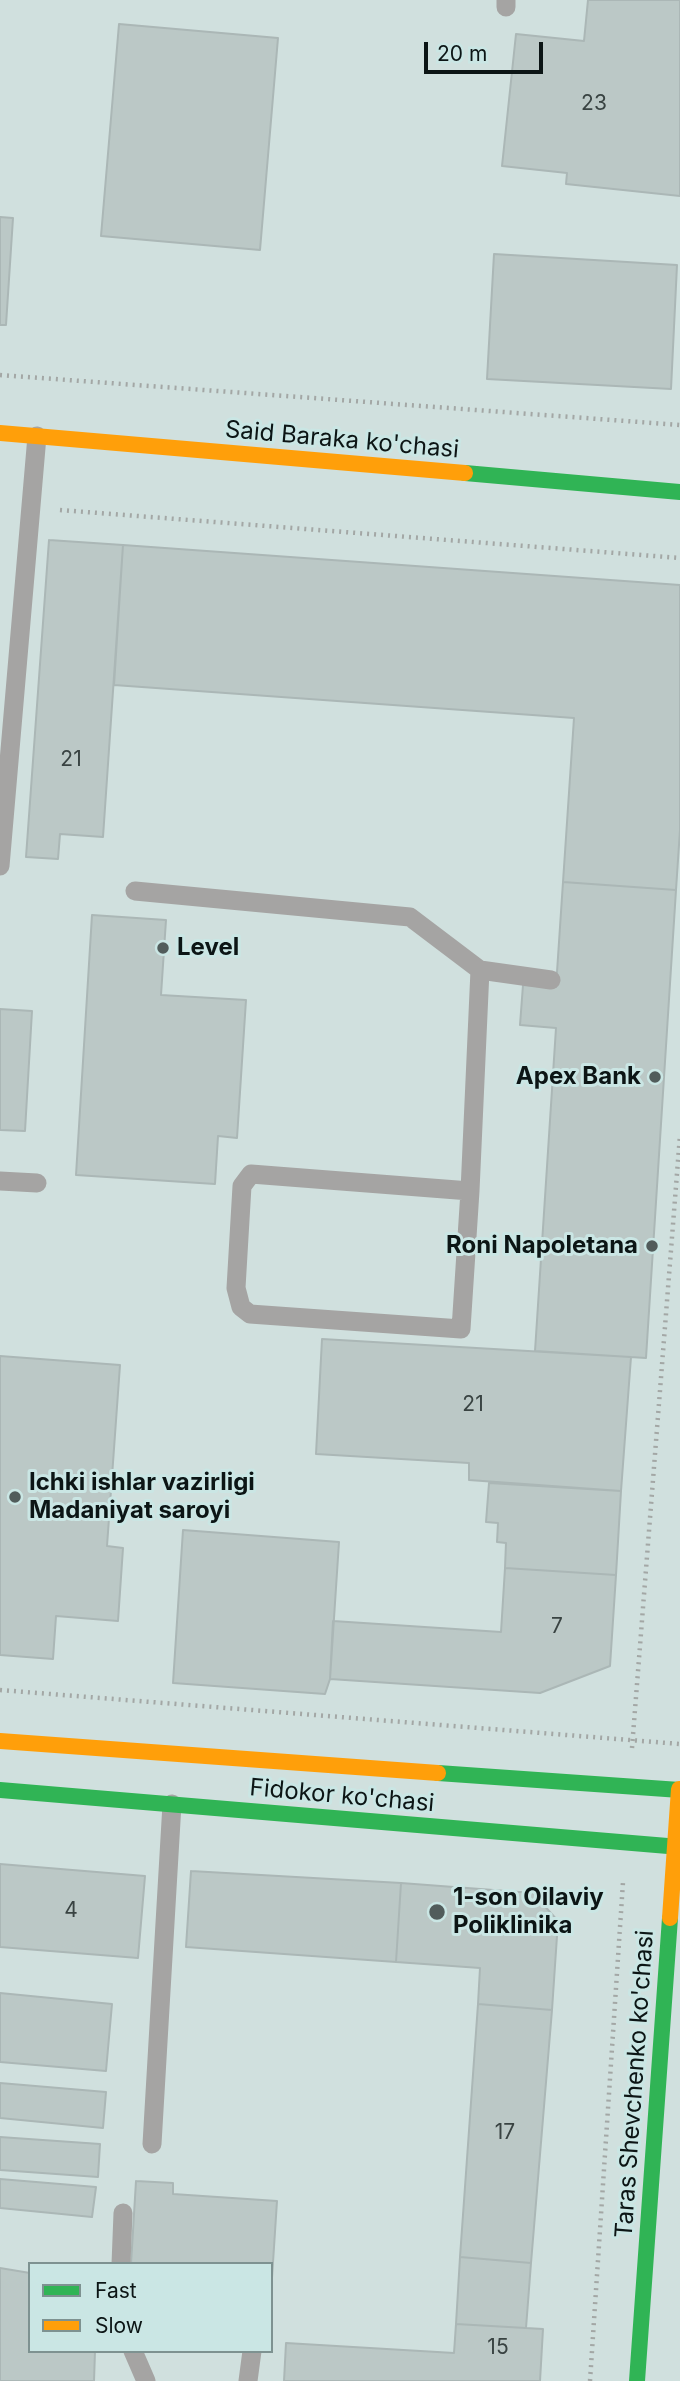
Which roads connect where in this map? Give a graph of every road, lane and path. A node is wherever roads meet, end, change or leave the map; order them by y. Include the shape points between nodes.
1 (0, 375) edge
2 (680, 425) edge
3 (0, 433) edge
4 (37, 436) junction
5 (680, 492) edge
6 (32, 508) junction
7 (680, 558) edge
8 (0, 866) edge
9 (135, 891) dead end
10 (480, 970) junction
11 (551, 980) dead end
12 (680, 1135) edge
13 (0, 1181) edge
14 (37, 1183) dead end
15 (470, 1191) junction
16 (0, 1690) edge
17 (633, 1739) junction
18 (0, 1741) edge
19 (680, 1744) edge
20 (629, 1786) junction
21 (679, 1789) edge
22 (0, 1790) edge
23 (172, 1804) junction
24 (625, 1843) junction
25 (678, 1847) edge
26 (152, 2144) dead end
27 (123, 2213) dead end
28 (121, 2262) edge
29 (134, 2353) edge
30 (251, 2353) edge
31 (146, 2381) edge
32 (248, 2381) edge
33 (590, 2381) edge
34 (637, 2381) edge

1 - 2 path
3 - 4 main road, Said Baraka ko'chasi
4 - 5 main road, Said Baraka ko'chasi
4 - 6 lane
6 - 7 path
6 - 8 lane
9 - 10 lane via 410,917
10 - 11 lane
10 - 15 lane
12 - 17 path
13 - 14 lane
15 - 15 lane via 251,1174 242,1186 236,1288 241,1307 250,1314 460,1329
16 - 17 path
17 - 19 path
17 - 20 path
18 - 20 main road, Fidokor ko'chasi
20 - 21 main road, Fidokor ko'chasi
21 - 25 main road, Taras Shevchenko ko'chasi
22 - 23 main road, Fidokor ko'chasi
23 - 24 main road, Fidokor ko'chasi
23 - 26 lane
24 - 25 main road, Fidokor ko'chasi
24 - 33 path
25 - 34 main road, Taras Shevchenko ko'chasi
27 - 28 lane
29 - 31 lane
30 - 32 lane

